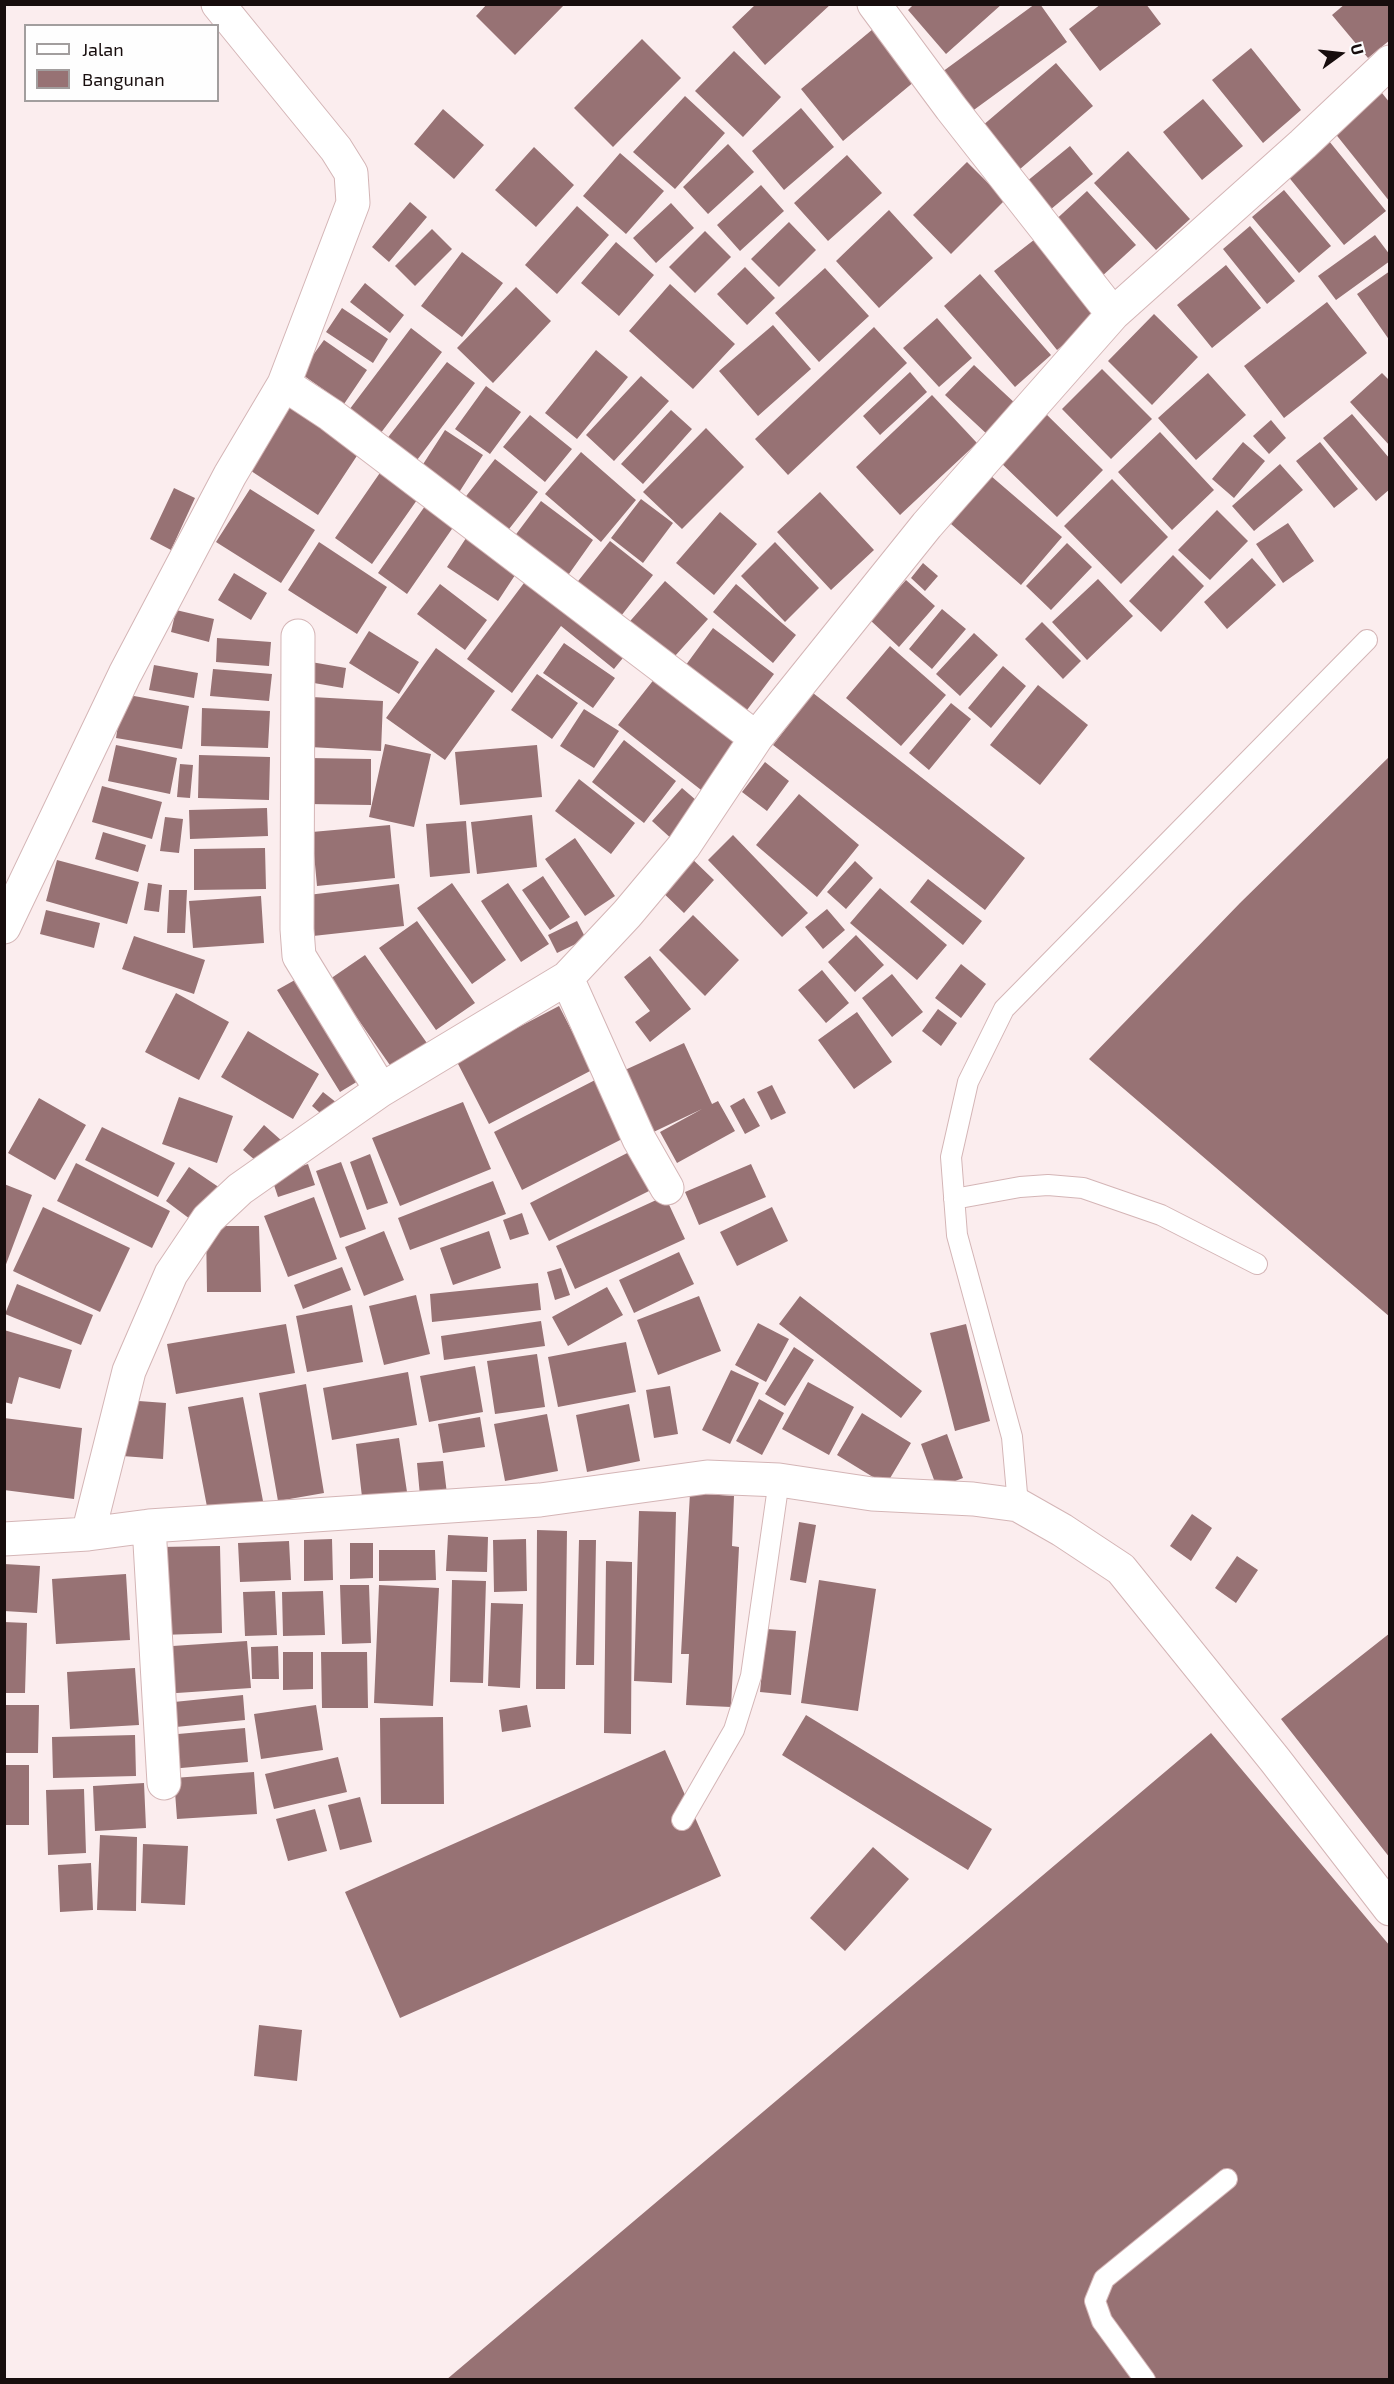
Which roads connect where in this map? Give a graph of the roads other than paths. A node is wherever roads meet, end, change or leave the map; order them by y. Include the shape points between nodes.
1 (218, 4) edge
2 (874, 4) edge
3 (1389, 62) edge
4 (1113, 314) junction
5 (284, 384) junction
6 (298, 636) dead end
7 (1367, 640) dead end
8 (756, 738) junction
9 (4, 927) edge
10 (567, 978) junction
11 (381, 1090) junction
12 (667, 1188) dead end
13 (954, 1199) junction
14 (1257, 1264) dead end
15 (779, 1480) junction
16 (1018, 1505) junction
17 (149, 1526) junction
18 (88, 1534) junction
19 (4, 1539) edge
20 (164, 1783) dead end
21 (682, 1820) dead end
22 (1389, 1909) edge
23 (1227, 2179) dead end
24 (1144, 2379) edge

1 - 5 street via 336,149 351,173 353,203
2 - 4 street
3 - 4 street via 1304,144
4 - 8 street via 927,525
5 - 8 street via 331,415
5 - 9 street via 230,476 125,674
6 - 11 street via 298,956
7 - 13 lane via 1004,1009 968,1082 951,1157
8 - 10 street via 684,846
10 - 11 street
10 - 12 street via 639,1139
11 - 18 street via 240,1189 208,1219 171,1274 129,1371
13 - 14 lane via 1020,1187 1083,1188 1161,1215
13 - 16 lane via 957,1235 1012,1437
15 - 16 street via 872,1494
15 - 17 street via 707,1477 540,1500
15 - 21 lane via 751,1676 734,1730
16 - 22 street via 1120,1569
17 - 18 street
17 - 20 street
18 - 19 street
23 - 24 lane via 1104,2279 1095,2301 1102,2321

